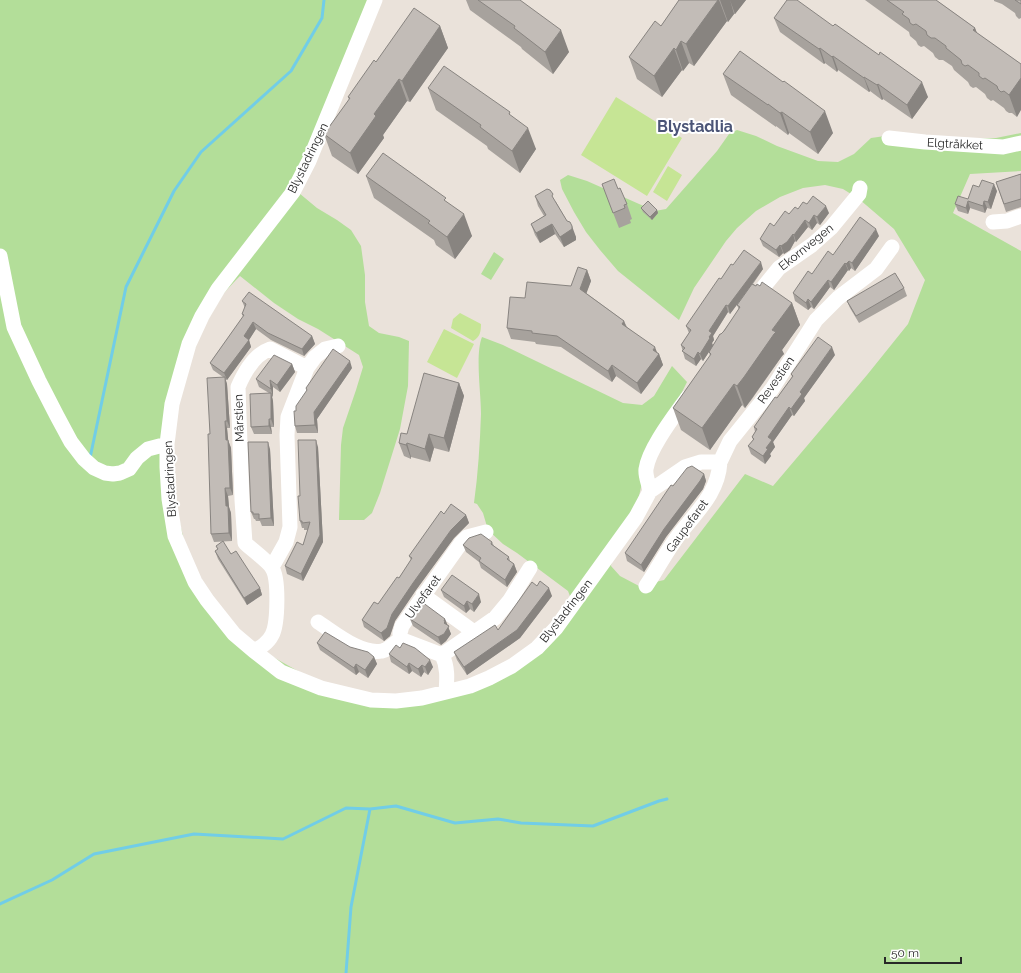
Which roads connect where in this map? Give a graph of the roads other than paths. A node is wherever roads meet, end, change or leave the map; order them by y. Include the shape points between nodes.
1 (374, 0) edge
2 (889, 138) dead end
3 (1021, 143) edge
4 (860, 188) dead end
5 (1021, 216) edge
6 (993, 222) dead end
7 (892, 247) dead end
8 (0, 256) edge
9 (746, 309) edge
10 (338, 346) dead end
11 (307, 368) junction
12 (694, 388) edge
13 (167, 444) junction
14 (720, 462) junction
15 (650, 490) junction
16 (486, 532) dead end
17 (272, 567) junction
18 (530, 568) dead end
19 (646, 586) dead end
20 (424, 596) junction
21 (318, 622) dead end
22 (474, 632) junction
23 (400, 639) junction
24 (254, 652) junction
25 (442, 655) junction
26 (446, 692) junction

1 - 13 street, Blystadringen via 309,161 292,192 218,289 202,316 189,344 172,404
2 - 3 street, Elgtråkket via 1003,147
4 - 9 street, Ekornvegen via 859,194 831,228 779,268
5 - 6 street
7 - 14 street, Revestien via 876,269 838,298 816,320 772,389 730,441
8 - 13 street via 14,327 57,416 84,459 105,473 120,473 129,469 148,449
10 - 11 street via 325,349
11 - 17 street via 288,417 290,527 286,542
11 - 17 street, Mårstien via 270,349 262,352 244,374 238,387 245,543
12 - 15 street via 668,423 652,453 646,470
13 - 24 street, Blystadringen via 169,499 175,536 195,582 207,600 234,634
14 - 15 street via 701,462 685,466
14 - 19 street, Gaupefaret via 720,474 713,492 678,537
15 - 26 street, Blystadringen via 636,517 556,628 537,648 512,666 489,678
16 - 20 street, Ulvefaret via 467,537 461,543
17 - 24 street via 275,575 277,620 265,645
18 - 22 street via 495,618
20 - 22 street
20 - 23 street, Ulvefaret via 402,626
21 - 23 street via 362,650 384,651
22 - 25 street
23 - 25 street
24 - 26 street, Blystadringen via 281,672 321,688 371,700 396,701
25 - 26 street via 447,675

